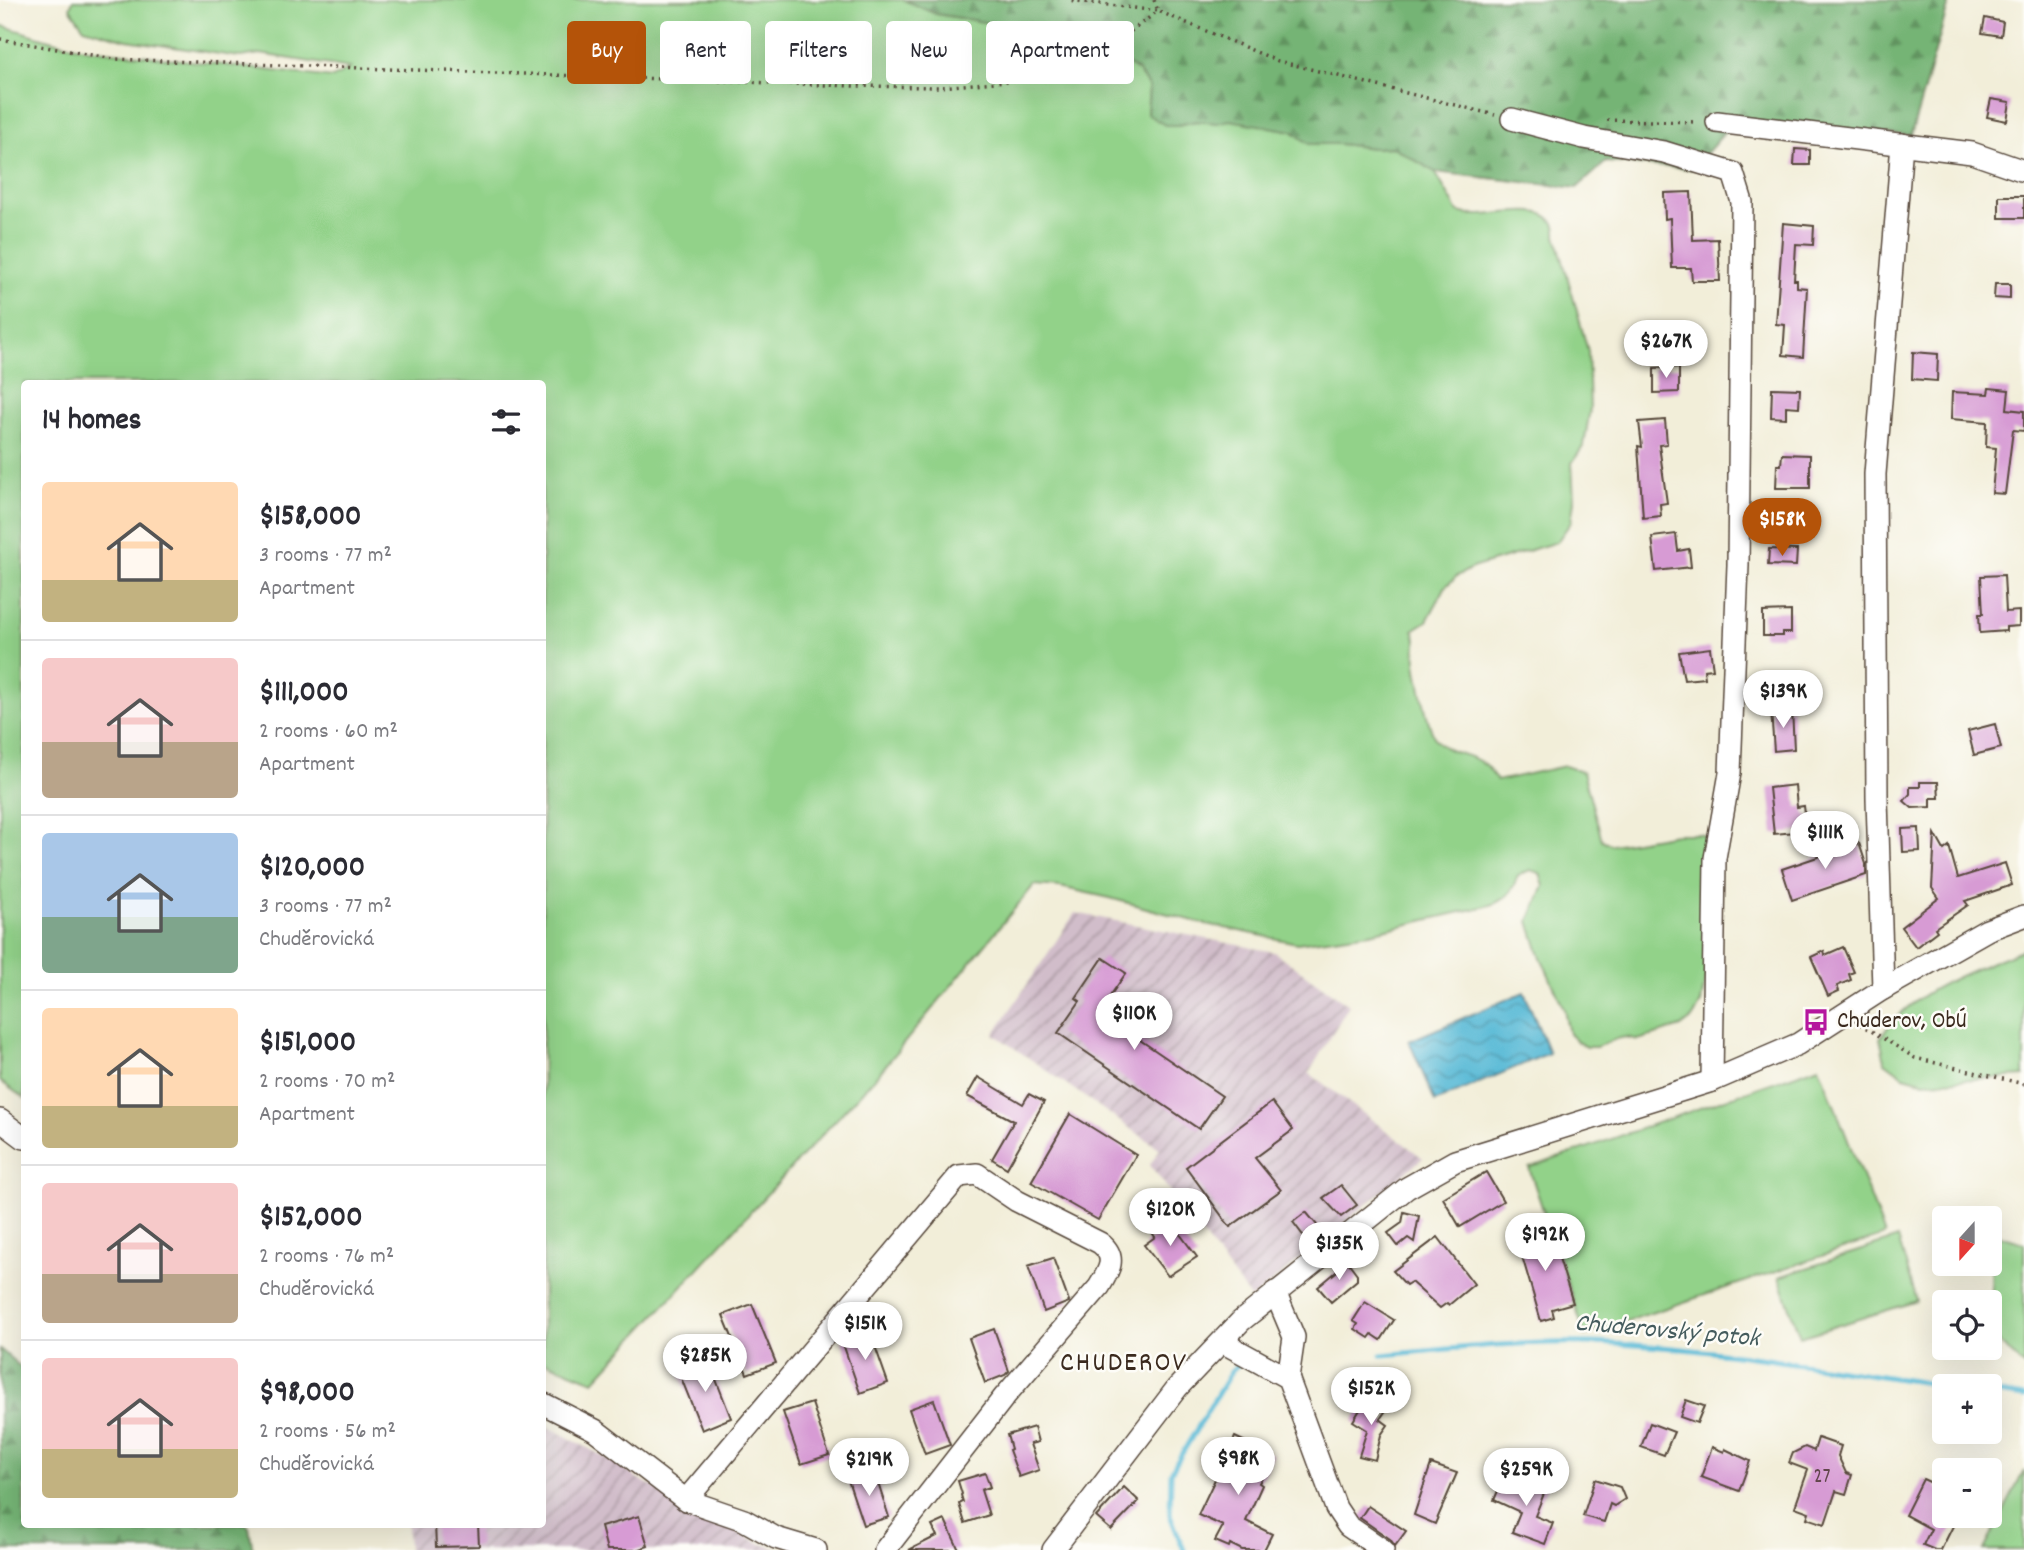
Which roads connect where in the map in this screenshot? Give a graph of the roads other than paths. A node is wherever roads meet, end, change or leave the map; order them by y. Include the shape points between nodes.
1 (1512, 119) road end
2 (1717, 122) road end
3 (1902, 144) junction
4 (2024, 171) edge
5 (2024, 916) edge
6 (1883, 989) junction
7 (1712, 1081) junction
8 (0, 1120) edge
9 (21, 1136) edge
10 (1275, 1292) junction
11 (1230, 1346) junction
12 (1289, 1368) junction
13 (546, 1405) edge
14 (686, 1500) junction
15 (816, 1550) edge
16 (885, 1550) edge
17 (1053, 1550) edge
18 (1383, 1550) edge

1 - 7 street via 1664,152 1733,173 1742,202 1738,565 1730,773 1716,858
2 - 3 street
3 - 4 street via 1972,153
3 - 6 street via 1875,474
5 - 6 street via 1987,930
6 - 7 street via 1798,1044
7 - 10 street via 1455,1161 1407,1188
8 - 9 street
10 - 11 street via 1241,1321
10 - 12 street via 1294,1337
11 - 12 street via 1262,1364
11 - 17 street via 1177,1388
12 - 18 street via 1336,1508 1348,1526
13 - 14 street via 595,1430
14 - 15 street
14 - 16 street via 946,1191 960,1176 977,1174 1017,1201 1100,1244 1108,1250 1110,1270

